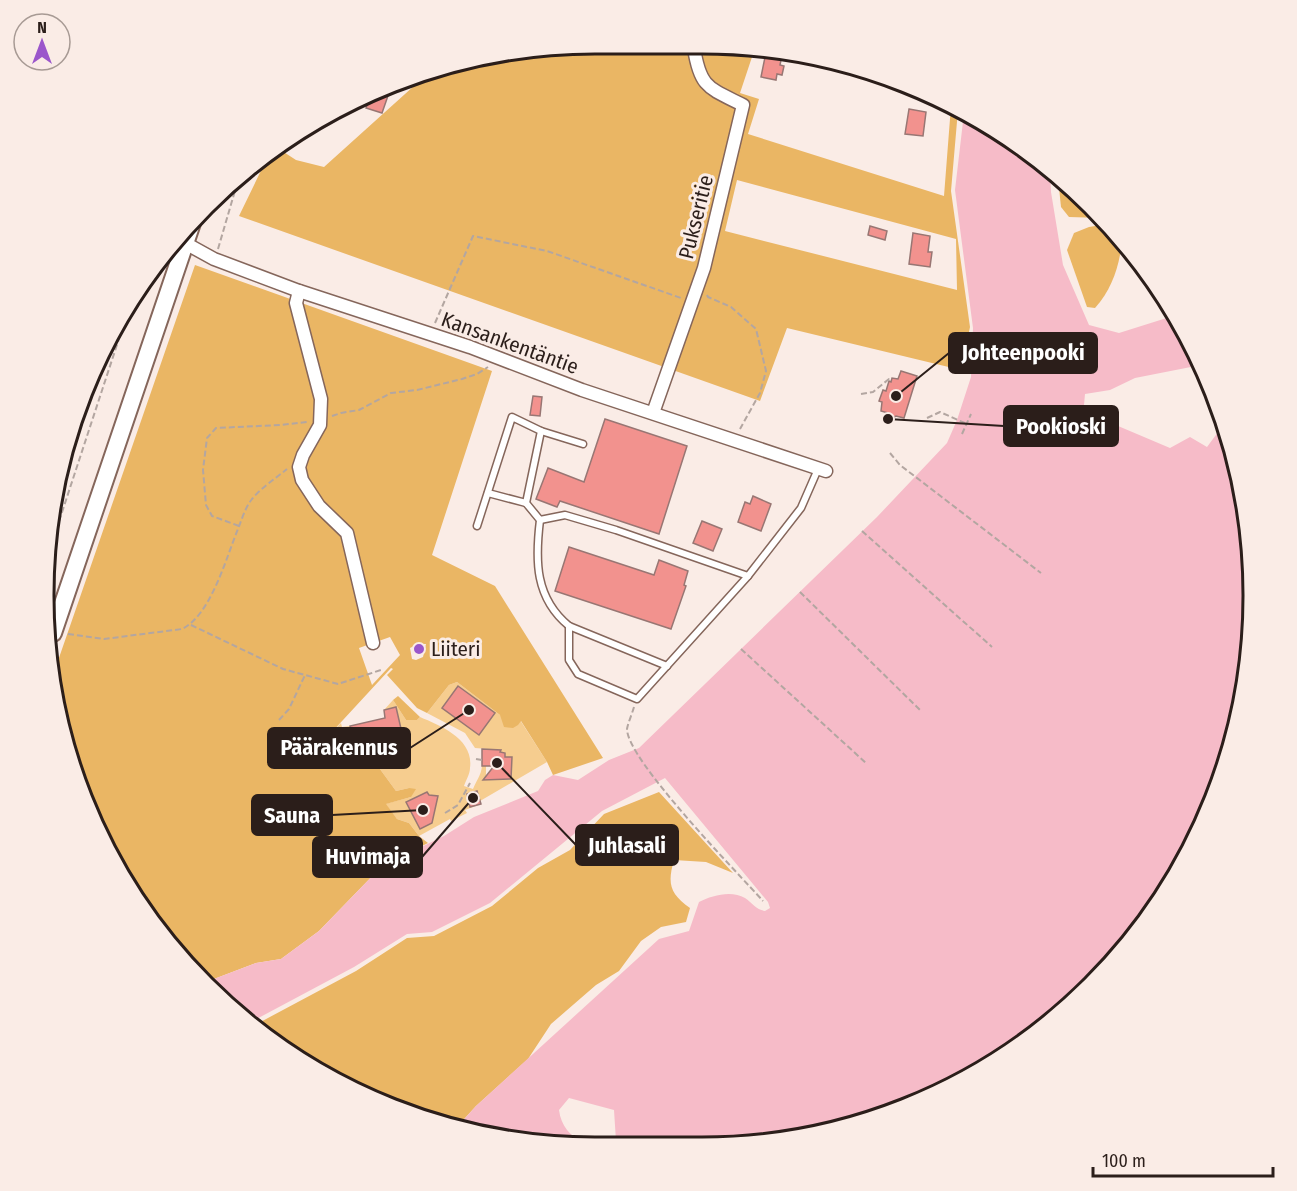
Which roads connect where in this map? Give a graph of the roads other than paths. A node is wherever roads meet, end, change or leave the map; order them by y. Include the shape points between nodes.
1 (695, 54) edge
2 (185, 243) joint
3 (298, 291) junction
4 (653, 413) junction
5 (541, 432) junction
6 (583, 444) dead end
7 (822, 470) joint
8 (488, 493) junction
9 (526, 503) junction
10 (540, 520) junction
11 (477, 526) dead end
12 (748, 576) junction
13 (55, 624) edge
14 (569, 626) junction
15 (372, 643) dead end
16 (667, 666) junction

1 - 4 street, Pukseritie via 697,71 710,89 743,105 700,280
2 - 3 street, Kansankentäntie via 214,259
2 - 13 street
3 - 4 street, Kansankentäntie
3 - 15 street via 296,303 321,399 320,426 299,467 302,480 319,506 347,533
4 - 7 street, Kansankentäntie
5 - 6 lane
5 - 8 lane via 512,417
5 - 9 lane
7 - 12 lane via 801,508
8 - 9 lane
8 - 11 lane
9 - 10 lane
10 - 12 lane via 565,515
10 - 14 lane via 536,552 539,579 557,616
12 - 16 lane
14 - 16 lane
14 - 16 lane via 569,660 578,674 637,699

